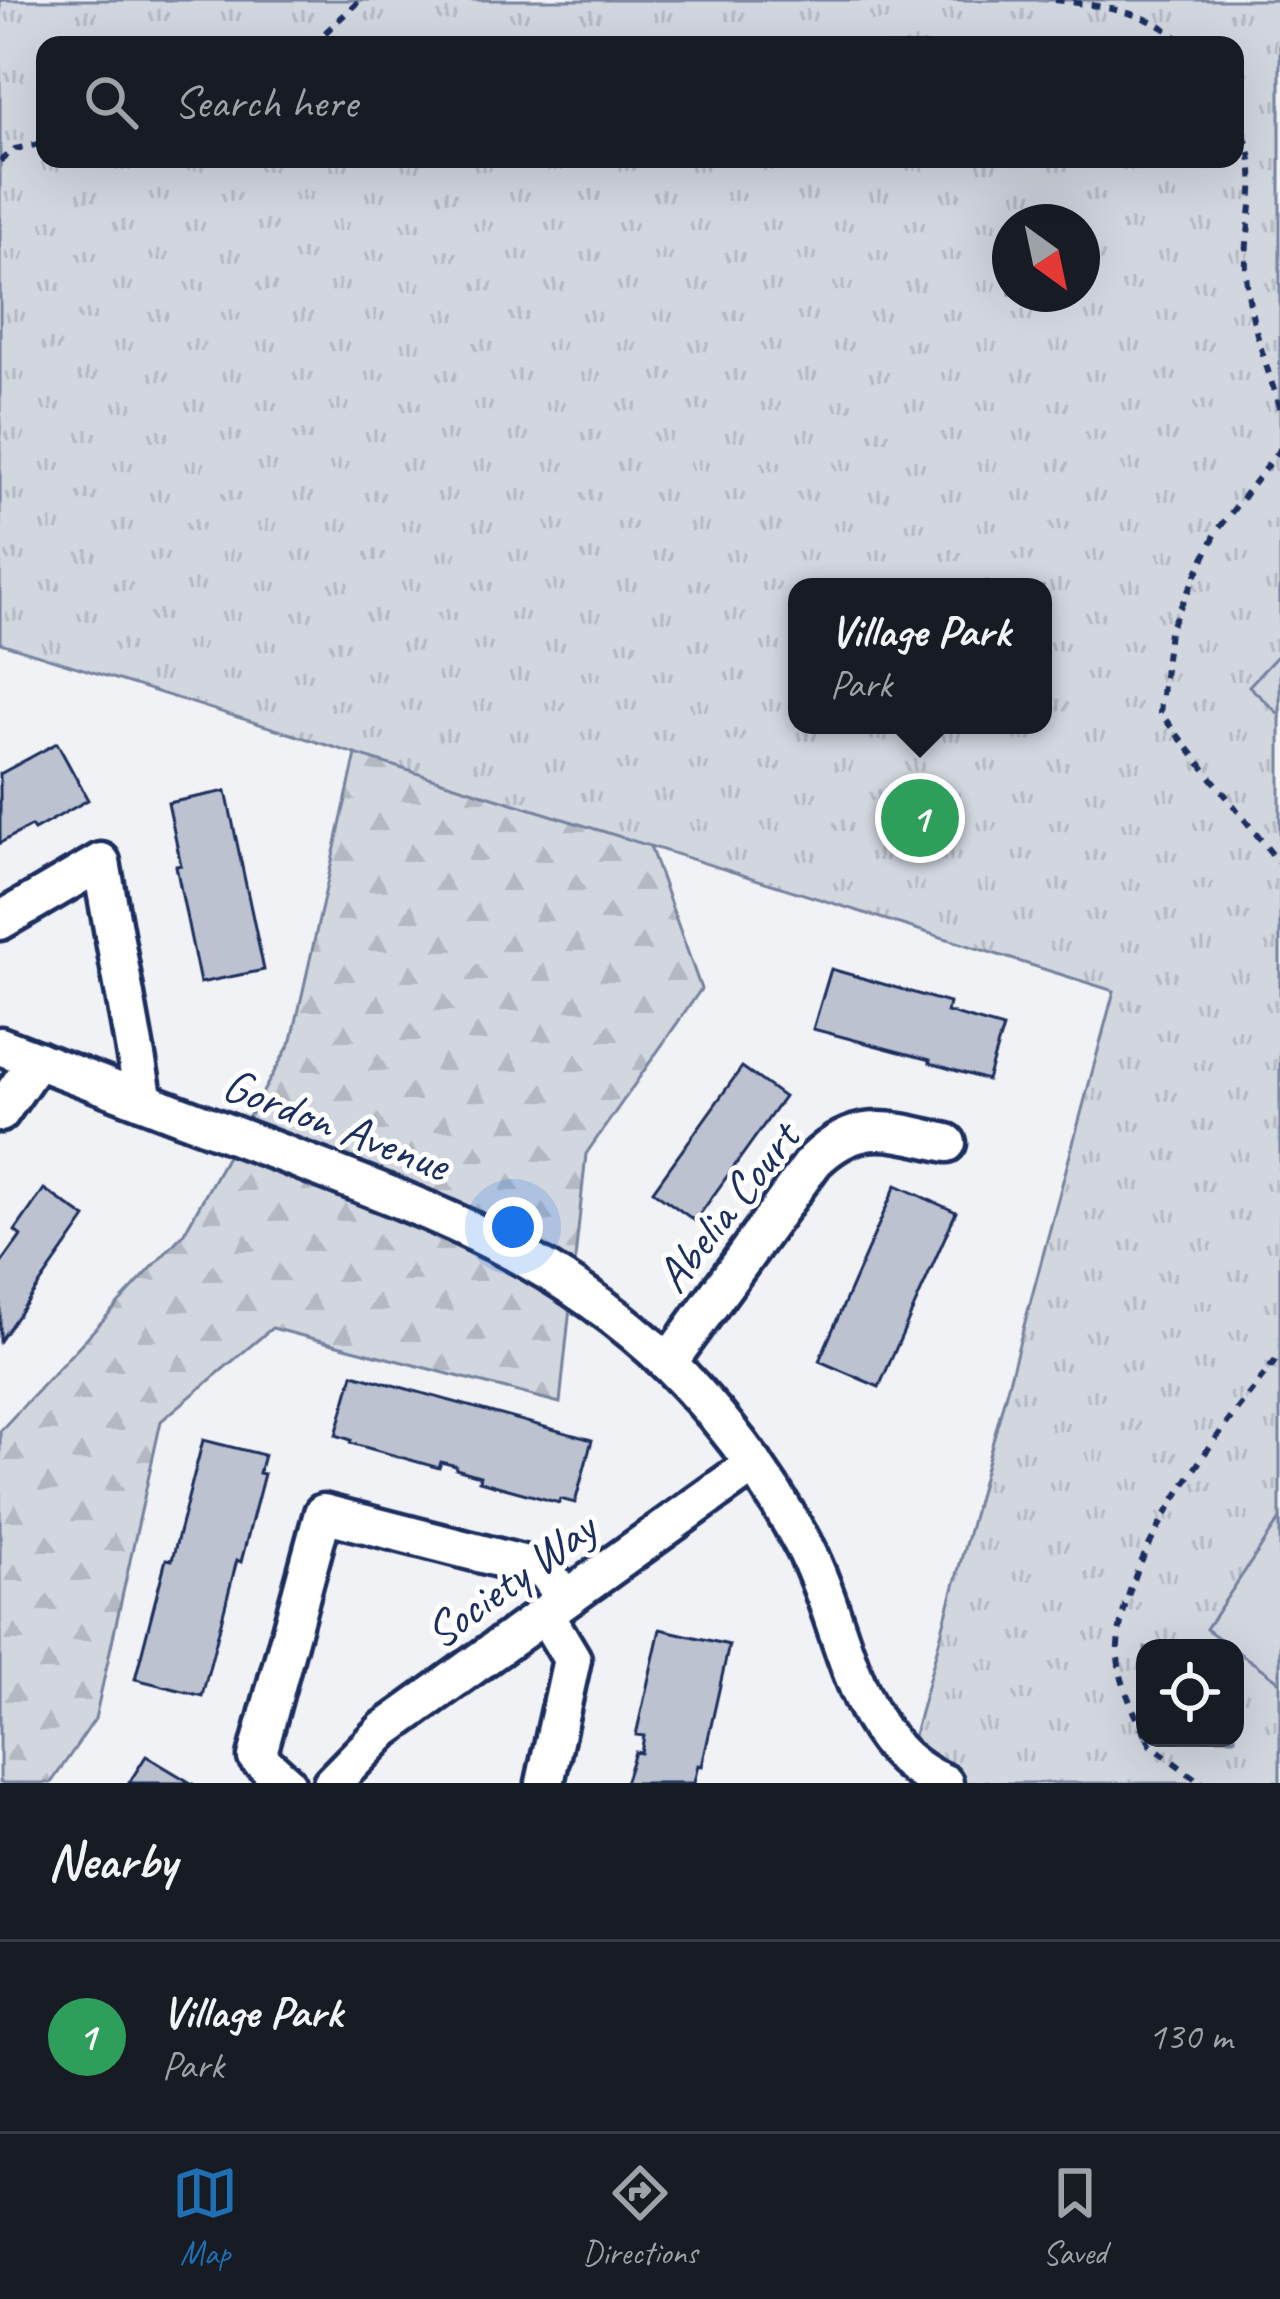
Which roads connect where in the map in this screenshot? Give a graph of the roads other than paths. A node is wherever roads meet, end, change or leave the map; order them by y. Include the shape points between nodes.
1 (0, 921) edge
2 (0, 1046) edge
3 (37, 1060) junction
4 (145, 1101) junction
5 (0, 1113) edge
6 (947, 1143) dead end
7 (668, 1364) junction
8 (754, 1464) junction
9 (555, 1606) junction
10 (286, 1783) edge
11 (332, 1783) edge
12 (545, 1783) edge
13 (944, 1783) edge

1 - 4 street via 100,862
2 - 3 street, Gordon Avenue
3 - 4 street, Gordon Avenue
3 - 5 street
4 - 7 street, Gordon Avenue via 493,1238 557,1275
6 - 7 street, Abelia Court via 882,1129 832,1143
7 - 8 street, Gordon Avenue
8 - 9 street, Society Way
8 - 13 street, Gordon Avenue via 806,1549 878,1730 903,1759
9 - 10 street via 545,1570 323,1513 257,1757
9 - 11 street, Society Way via 385,1730
9 - 12 street via 572,1659

